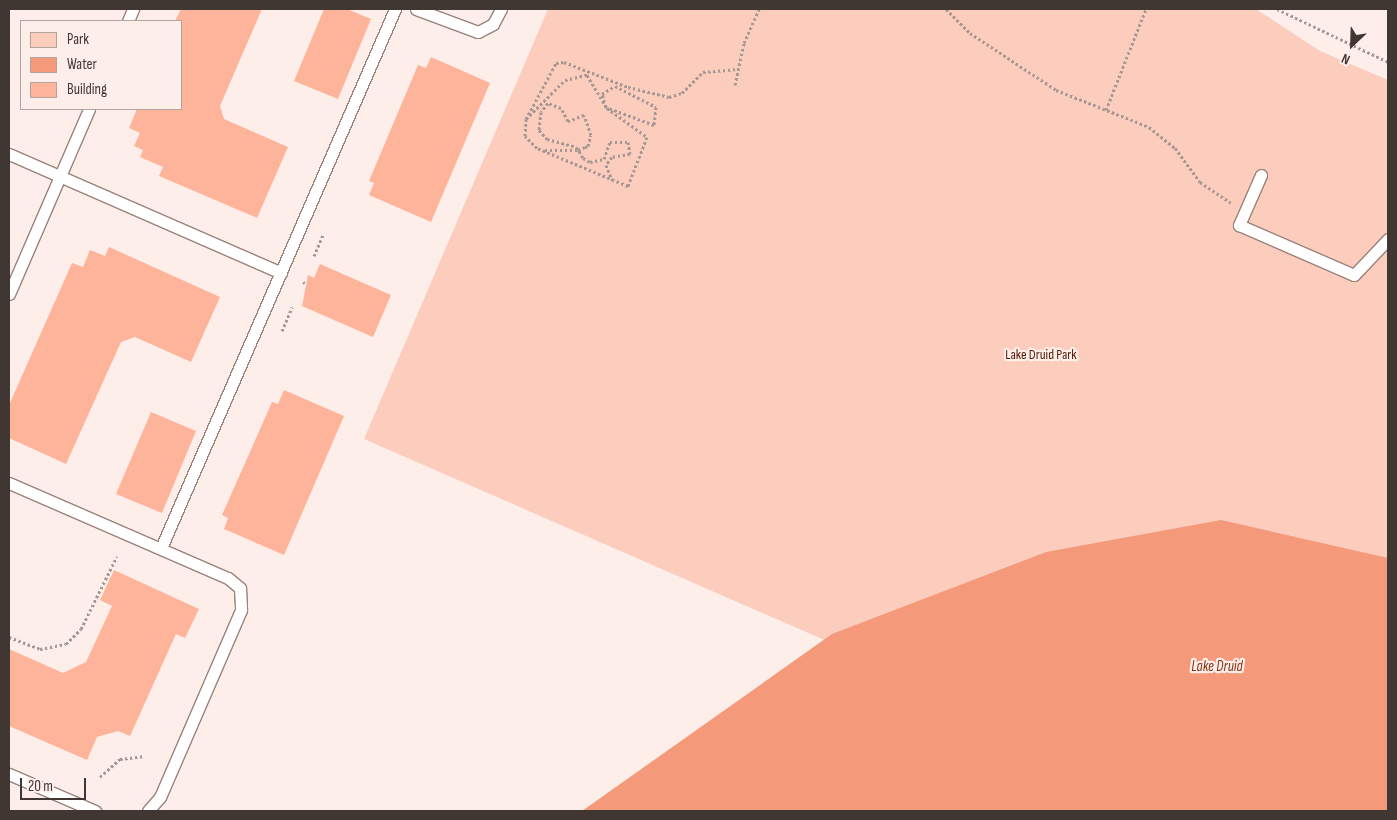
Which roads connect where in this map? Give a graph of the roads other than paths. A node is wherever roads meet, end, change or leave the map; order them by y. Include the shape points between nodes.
1 (395, 9) edge
2 (416, 9) edge
3 (501, 9) edge
4 (89, 110) edge
5 (9, 154) edge
6 (1261, 175) dead end
7 (59, 177) junction
8 (1388, 238) edge
9 (281, 273) junction
10 (9, 294) edge
11 (9, 483) edge
12 (161, 548) junction
13 (9, 774) edge
14 (95, 811) edge
15 (148, 811) edge

1 - 9 lane
2 - 3 lane via 478,32 493,24
4 - 7 lane
5 - 7 lane
6 - 8 lane via 1239,225 1354,274
7 - 9 lane
7 - 10 lane
9 - 12 lane
11 - 12 lane
12 - 15 lane via 228,578 240,588 243,603 160,797
13 - 14 lane

